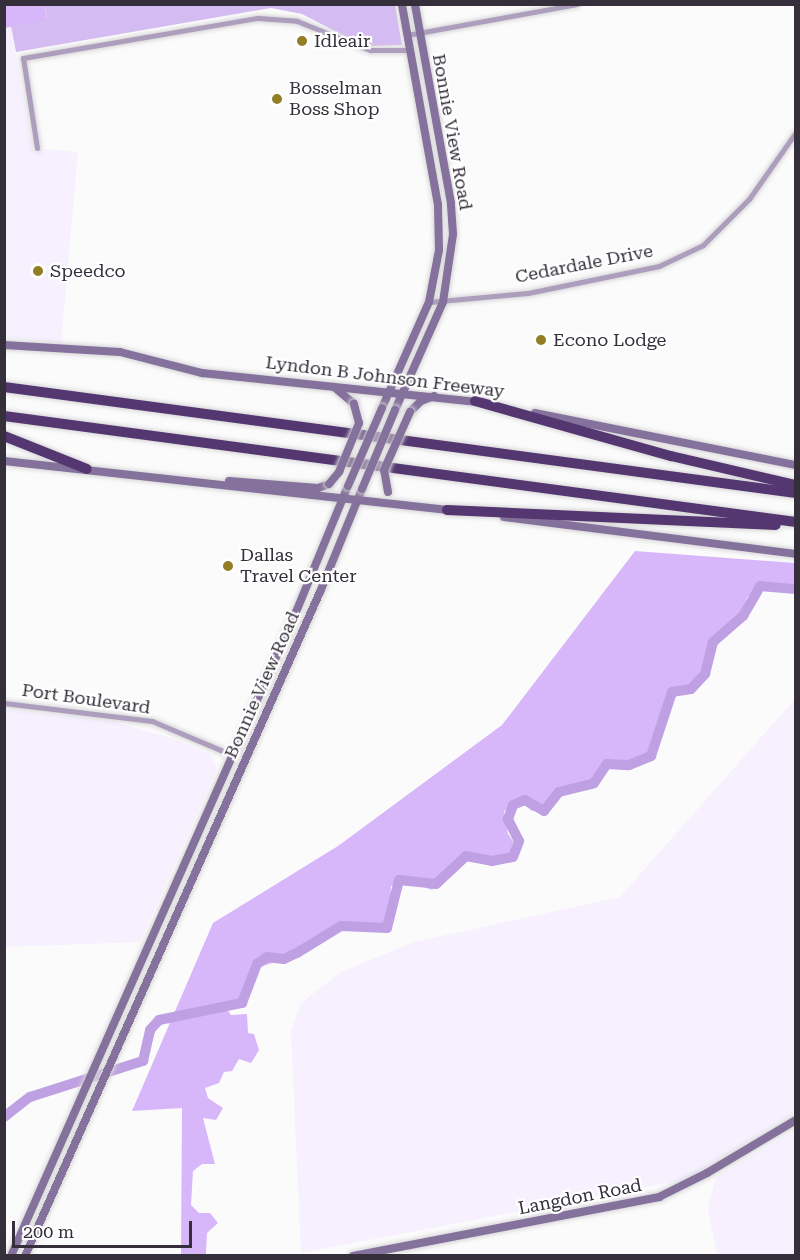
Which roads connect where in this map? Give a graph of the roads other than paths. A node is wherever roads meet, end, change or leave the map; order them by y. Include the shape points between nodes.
1 (402, 4) edge
2 (415, 4) edge
3 (577, 4) edge
4 (420, 33) junction
5 (407, 35) junction
6 (410, 50) junction
7 (795, 132) edge
8 (37, 148) dead end
9 (437, 200) junction
10 (451, 203) junction
11 (429, 302) junction
12 (444, 302) junction
13 (4, 345) edge
14 (333, 386) junction
15 (4, 387) edge
16 (390, 391) junction
17 (404, 392) junction
18 (436, 396) junction
19 (475, 401) junction
20 (4, 416) edge
21 (4, 436) edge
22 (4, 461) edge
23 (795, 465) edge
24 (87, 470) junction
25 (195, 480) junction
26 (795, 485) edge
27 (795, 493) edge
28 (342, 499) junction
29 (356, 500) junction
30 (405, 506) junction
31 (447, 510) junction
32 (795, 524) edge
33 (795, 554) edge
34 (307, 586) junction
35 (320, 591) junction
36 (4, 703) edge
37 (230, 754) junction
38 (244, 760) junction
39 (795, 1120) edge
40 (11, 1256) edge
41 (25, 1256) edge
42 (353, 1256) edge

1 - 5 main road, Bonnie View Road
2 - 4 main road, Bonnie View Road
3 - 4 street
4 - 5 street
4 - 10 main road, Bonnie View Road
5 - 6 main road, Bonnie View Road
6 - 8 street via 370,50 297,21 258,18 23,58
6 - 9 main road, Bonnie View Road
7 - 12 street, Cedardale Drive via 749,199 711,237 659,266 528,293
9 - 10 main road
9 - 11 main road, Bonnie View Road via 439,250
10 - 12 main road, Bonnie View Road via 452,256
11 - 12 street, Cedardale Drive
11 - 16 main road, Bonnie View Road
12 - 17 main road, Bonnie View Road
13 - 14 main road, Lyndon B Johnson Freeway via 120,352 195,371
14 - 16 main road, Lyndon B Johnson Freeway
14 - 25 main road, bridge via 354,404 359,423 339,472 329,484 318,488
15 - 27 highway
16 - 17 main road, Lyndon B Johnson Freeway
16 - 28 main road, Bonnie View Road, bridge
17 - 18 main road, Lyndon B Johnson Freeway
17 - 29 main road, Bonnie View Road, bridge
18 - 19 main road, Lyndon B Johnson Freeway
18 - 30 main road, bridge via 420,401 410,412 384,470 388,492
19 - 23 main road, Lyndon B Johnson Freeway
19 - 26 highway via 671,456
20 - 32 highway
21 - 24 highway
22 - 24 main road
24 - 25 main road
25 - 28 main road
28 - 29 main road
28 - 34 main road, Bonnie View Road
29 - 30 main road
29 - 35 main road, Bonnie View Road
30 - 31 main road
31 - 32 highway
31 - 33 main road
34 - 35 main road
34 - 37 main road, Bonnie View Road
35 - 38 main road, Bonnie View Road
36 - 37 street, Port Boulevard via 152,721
37 - 38 main road
37 - 40 main road, Bonnie View Road
38 - 41 main road, Bonnie View Road
39 - 42 main road, Langdon Road via 659,1197

